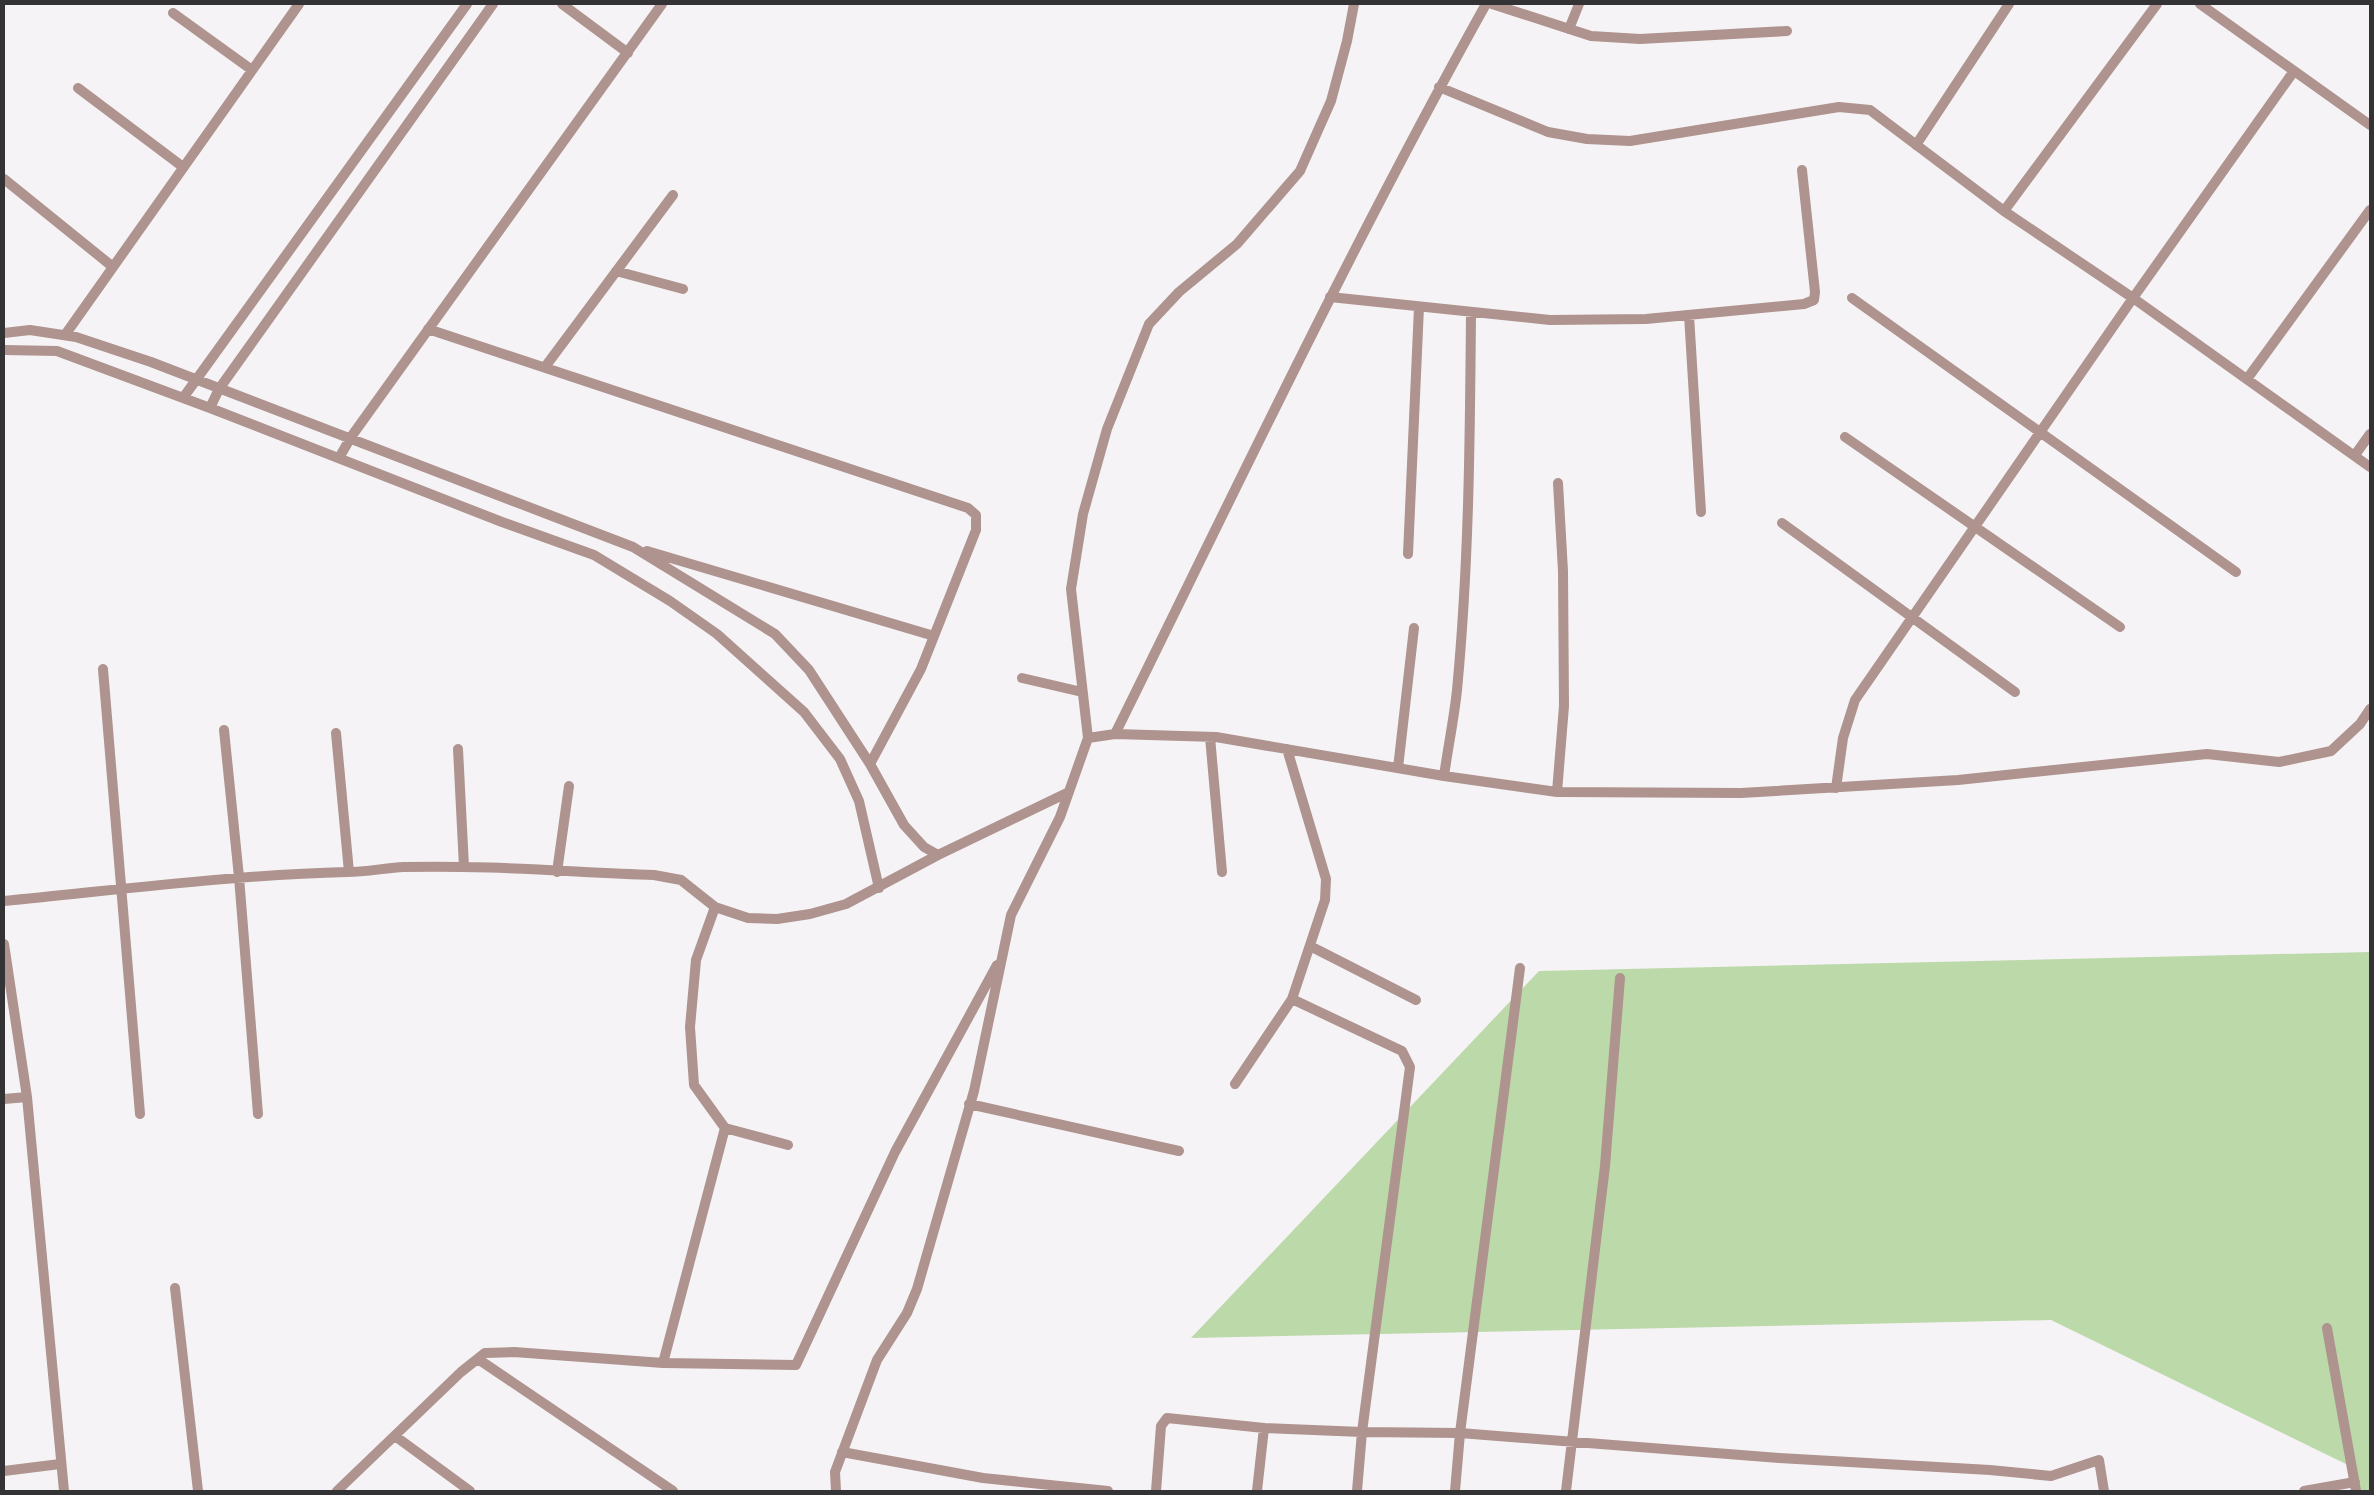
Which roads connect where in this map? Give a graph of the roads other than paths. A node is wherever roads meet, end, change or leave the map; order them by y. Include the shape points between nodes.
1 (299, 4) edge
2 (468, 4) edge
3 (493, 4) edge
4 (562, 4) edge
5 (662, 4) edge
6 (1354, 4) edge
7 (1486, 4) edge
8 (1492, 4) edge
9 (1579, 4) edge
10 (2009, 4) edge
11 (2157, 4) edge
12 (2200, 4) edge
13 (173, 13) dead end
14 (1569, 29) junction
15 (1787, 32) dead end
16 (628, 53) junction
17 (252, 70) junction
18 (2294, 71) junction
19 (1440, 87) junction
20 (78, 88) dead end
21 (2370, 125) edge
22 (1916, 145) junction
23 (183, 168) junction
24 (1802, 170) dead end
25 (4, 179) edge
26 (672, 195) dead end
27 (2370, 210) edge
28 (2004, 211) junction
29 (113, 267) junction
30 (616, 271) junction
31 (683, 289) dead end
32 (1330, 297) junction
33 (1852, 298) dead end
34 (2133, 298) junction
35 (1419, 306) junction
36 (1471, 312) junction
37 (1689, 315) junction
38 (428, 330) junction
39 (4, 333) edge
40 (65, 335) junction
41 (4, 350) edge
42 (545, 367) junction
43 (2247, 379) junction
44 (194, 380) junction
45 (219, 389) junction
46 (183, 398) junction
47 (210, 408) junction
48 (2040, 433) junction
49 (2370, 434) edge
50 (351, 437) junction
51 (1844, 437) dead end
52 (2355, 455) junction
53 (339, 458) junction
54 (2370, 467) edge
55 (1558, 483) dead end
56 (1700, 512) dead end
57 (1782, 523) dead end
58 (1976, 526) junction
59 (633, 547) junction
60 (1408, 554) dead end
61 (2236, 572) dead end
62 (1913, 617) junction
63 (2120, 627) dead end
64 (1414, 628) dead end
65 (934, 636) junction
66 (103, 669) dead end
67 (1022, 678) dead end
68 (1082, 692) junction
69 (2015, 692) dead end
70 (2370, 709) edge
71 (224, 730) dead end
72 (336, 733) dead end
73 (1115, 734) junction
74 (1210, 737) junction
75 (1088, 738) junction
76 (458, 749) dead end
77 (1287, 749) junction
78 (870, 764) junction
79 (1398, 768) junction
80 (1444, 776) junction
81 (569, 786) dead end
82 (1836, 788) junction
83 (1069, 792) junction
84 (1557, 792) junction
85 (938, 855) junction
86 (464, 867) junction
87 (349, 872) junction
88 (557, 872) junction
89 (1222, 872) dead end
90 (239, 877) junction
91 (879, 888) junction
92 (122, 890) junction
93 (4, 901) edge
94 (715, 907) junction
95 (4, 944) edge
96 (1310, 946) junction
97 (1003, 955) junction
98 (1520, 968) dead end
99 (1620, 978) dead end
100 (1292, 999) junction
101 (1416, 1000) dead end
102 (1235, 1084) dead end
103 (28, 1098) junction
104 (4, 1099) edge
105 (969, 1104) junction
106 (140, 1114) dead end
107 (258, 1114) dead end
108 (725, 1128) junction
109 (788, 1145) dead end
110 (1179, 1151) dead end
111 (175, 1288) dead end
112 (2328, 1328) dead end
113 (478, 1359) junction
114 (663, 1362) junction
115 (1264, 1428) junction
116 (1362, 1432) junction
117 (1460, 1433) junction
118 (395, 1436) junction
119 (1571, 1443) junction
120 (842, 1452) junction
121 (60, 1464) junction
122 (4, 1471) edge
123 (2355, 1487) edge
124 (64, 1491) edge
125 (198, 1491) edge
126 (337, 1491) edge
127 (470, 1491) edge
128 (673, 1491) edge
129 (836, 1491) edge
130 (1108, 1491) edge
131 (1156, 1491) edge
132 (1257, 1491) edge
133 (1357, 1491) edge
134 (1455, 1491) edge
135 (1566, 1491) edge
136 (2104, 1491) edge
137 (2304, 1491) edge

1 - 17 street
2 - 44 street
3 - 45 street
4 - 16 street
5 - 16 street
6 - 68 street via 1331,101 1300,171 1238,244 1178,292 1149,324 1107,429 1083,514 1071,589
7 - 19 street
8 - 14 street
9 - 14 street
10 - 22 street
11 - 28 street
12 - 18 street
13 - 17 street
14 - 15 street via 1591,36 1640,39
16 - 38 street
17 - 23 street
18 - 21 street
18 - 34 street
19 - 22 street via 1548,132 1587,139 1630,141 1838,107 1870,110
19 - 32 street
20 - 23 street
22 - 28 street
23 - 29 street
24 - 37 street via 1814,300 1804,304
25 - 29 street
26 - 30 street
27 - 43 street
28 - 34 street
29 - 40 street
30 - 31 street
30 - 42 street
32 - 35 street
32 - 73 street
33 - 48 street
34 - 43 street
34 - 48 street
35 - 36 street
35 - 60 street
36 - 37 street via 1550,320
36 - 80 street via 1469,484 1462,623 1457,692
37 - 56 street
38 - 42 street
38 - 50 street
39 - 40 street via 30,330
40 - 44 street via 151,362
41 - 46 street via 57,351
42 - 65 street via 968,508 976,516 976,530
43 - 52 street
44 - 45 street
44 - 46 street
45 - 47 street
45 - 50 street
46 - 47 street
47 - 53 street
48 - 58 street
48 - 61 street
49 - 52 street
50 - 53 street
50 - 59 street
51 - 58 street
52 - 54 street
53 - 91 street via 594,555 716,634 804,712 840,759 859,801
55 - 84 street via 1564,706
57 - 62 street
58 - 62 street
58 - 63 street
59 - 65 street
59 - 78 street via 775,634 809,670
62 - 69 street
62 - 82 street via 1855,700 1843,738
64 - 79 street
65 - 78 street via 921,669
66 - 92 street
67 - 68 street
68 - 75 street
70 - 82 street via 2360,724 2331,751 2279,762 2207,754 1958,780
71 - 90 street
72 - 87 street
73 - 74 street
73 - 75 street
74 - 77 street
74 - 89 street
75 - 83 street
76 - 86 street
77 - 79 street
77 - 96 street via 1326,879 1324,900
78 - 85 street via 904,824 924,847
79 - 80 street
80 - 84 street
81 - 88 street
82 - 84 street via 1741,793
83 - 85 street
83 - 97 street via 1060,817 1011,915
85 - 91 street
86 - 87 street via 402,867
86 - 88 street
87 - 90 street
88 - 94 street via 654,875 682,880
90 - 92 street
90 - 107 street
91 - 94 street via 846,904 777,919 748,918
92 - 93 street
92 - 106 street
94 - 108 street via 696,960 690,1027 694,1085
95 - 103 street
96 - 100 street
96 - 101 street
97 - 105 street
97 - 114 street via 895,1152 796,1365
98 - 117 street
99 - 119 street via 1606,1166
100 - 102 street
100 - 116 street via 1402,1051 1410,1067
103 - 104 street
103 - 121 street
105 - 110 street
105 - 120 street via 917,1290 907,1313 877,1360
108 - 109 street
108 - 114 street
111 - 125 street
112 - 123 street
113 - 114 street via 485,1353 514,1352
113 - 118 street
113 - 128 street
115 - 116 street
115 - 131 street via 1167,1418 1161,1426
115 - 132 street
116 - 117 street
116 - 133 street
117 - 119 street
117 - 134 street
118 - 126 street
118 - 127 street
119 - 135 street
119 - 136 street via 2052,1476 2099,1460
120 - 129 street via 835,1472
120 - 130 street via 983,1478
121 - 122 street
121 - 124 street
123 - 137 street

